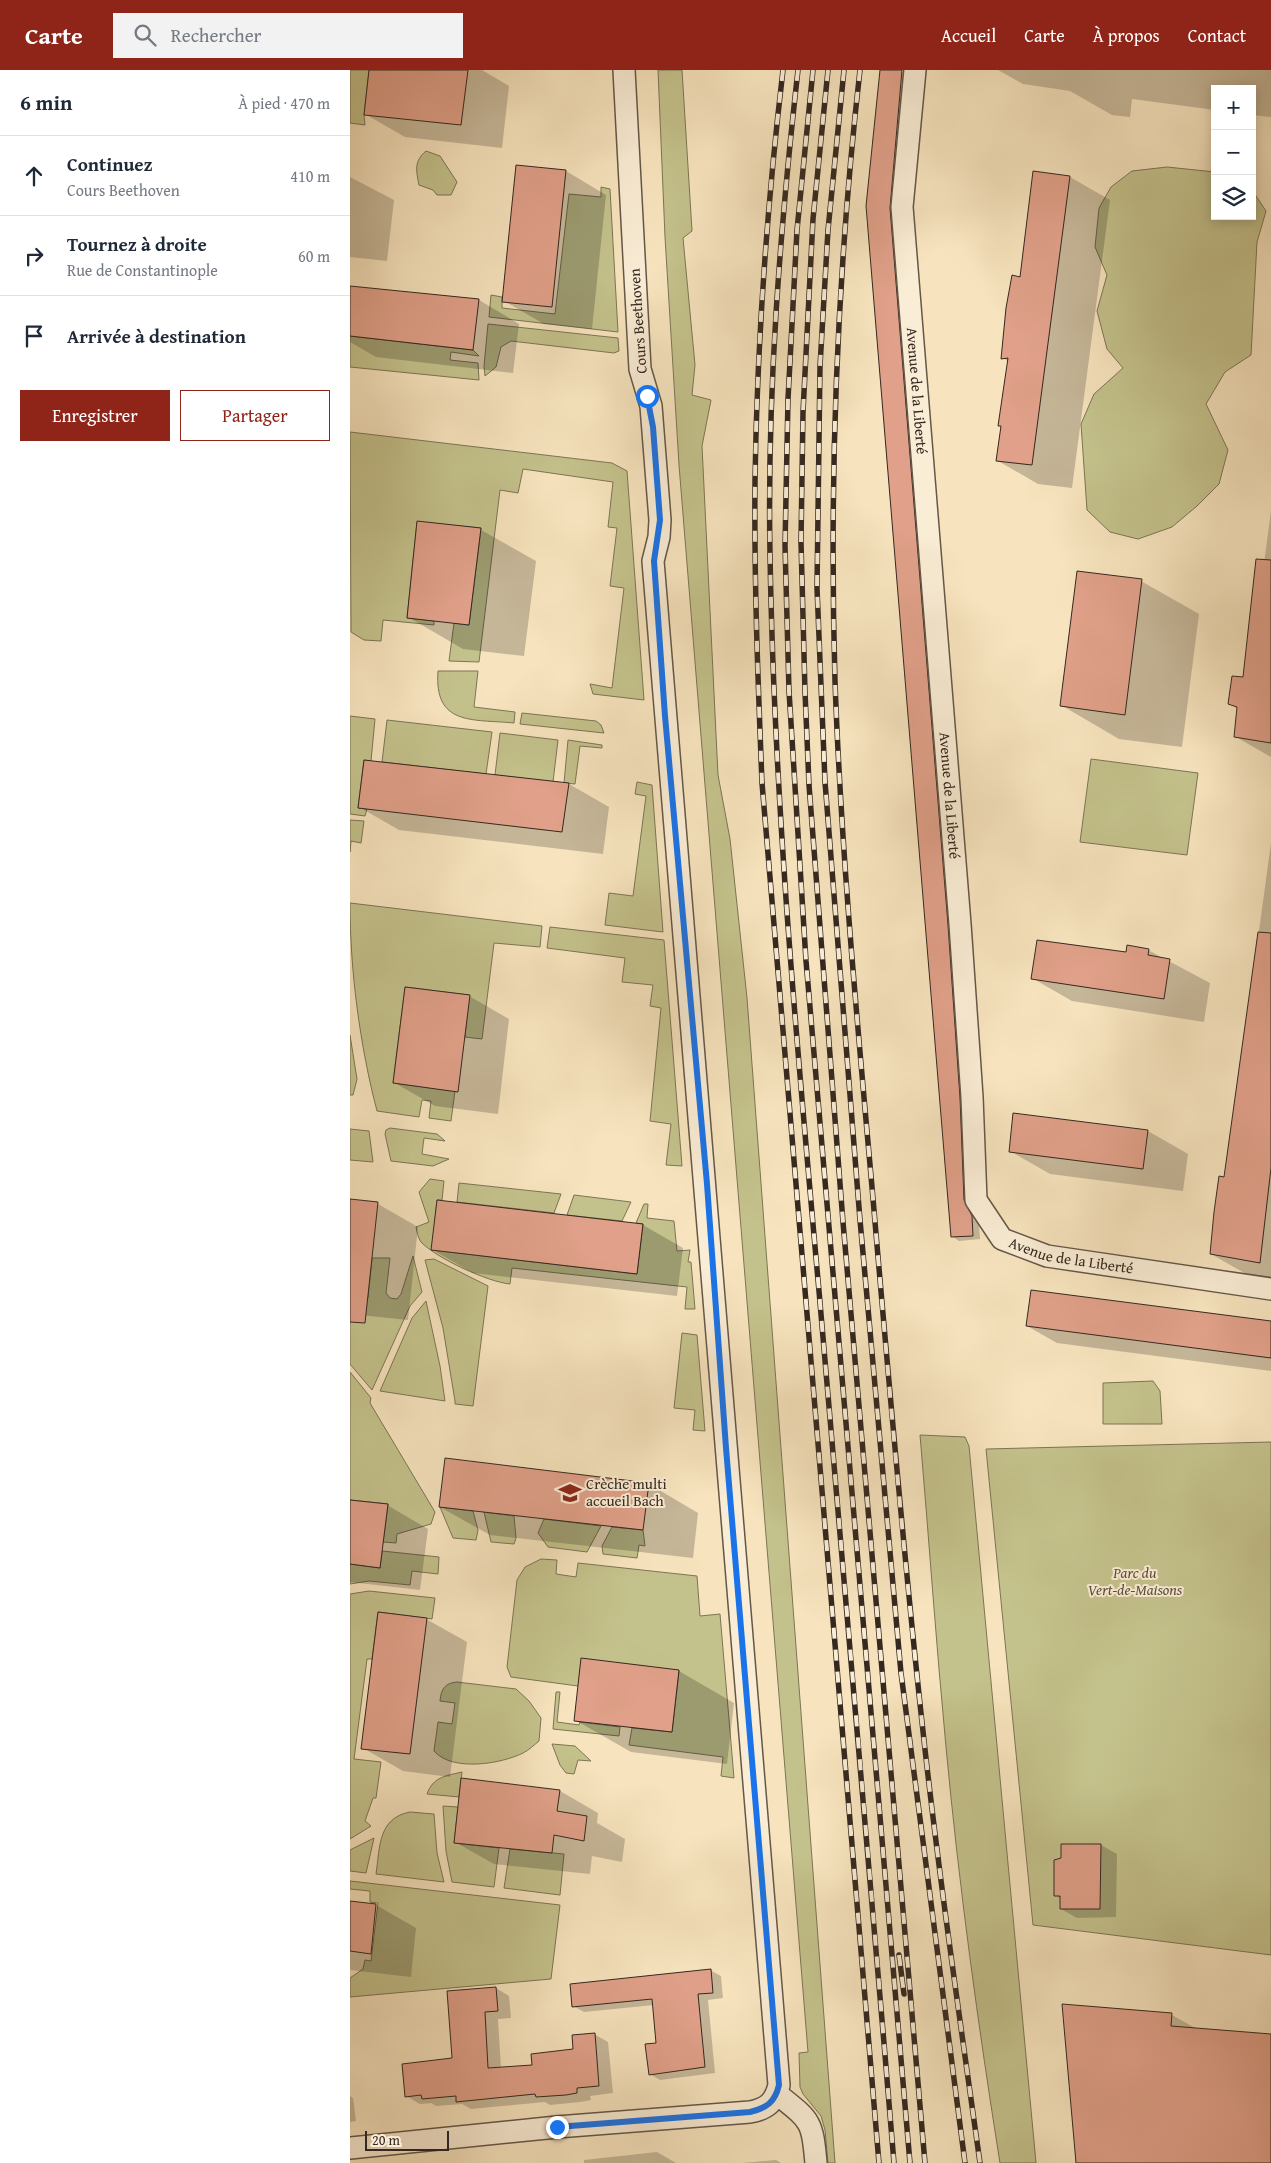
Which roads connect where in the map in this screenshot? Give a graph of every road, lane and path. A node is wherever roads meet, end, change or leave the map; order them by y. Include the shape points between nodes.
1 (624, 70) edge
2 (915, 70) edge
3 (1271, 1289) edge
4 (777, 2094) junction
5 (350, 2148) edge
6 (816, 2163) edge

1 - 4 street, Cours Beethoven via 640,369 651,406 660,520 654,569 776,2036
2 - 3 street, Avenue de la Liberté via 902,207 960,934 976,1200 1002,1239 1048,1256
4 - 5 street via 771,2104 750,2112
4 - 6 street via 807,2120 813,2130

